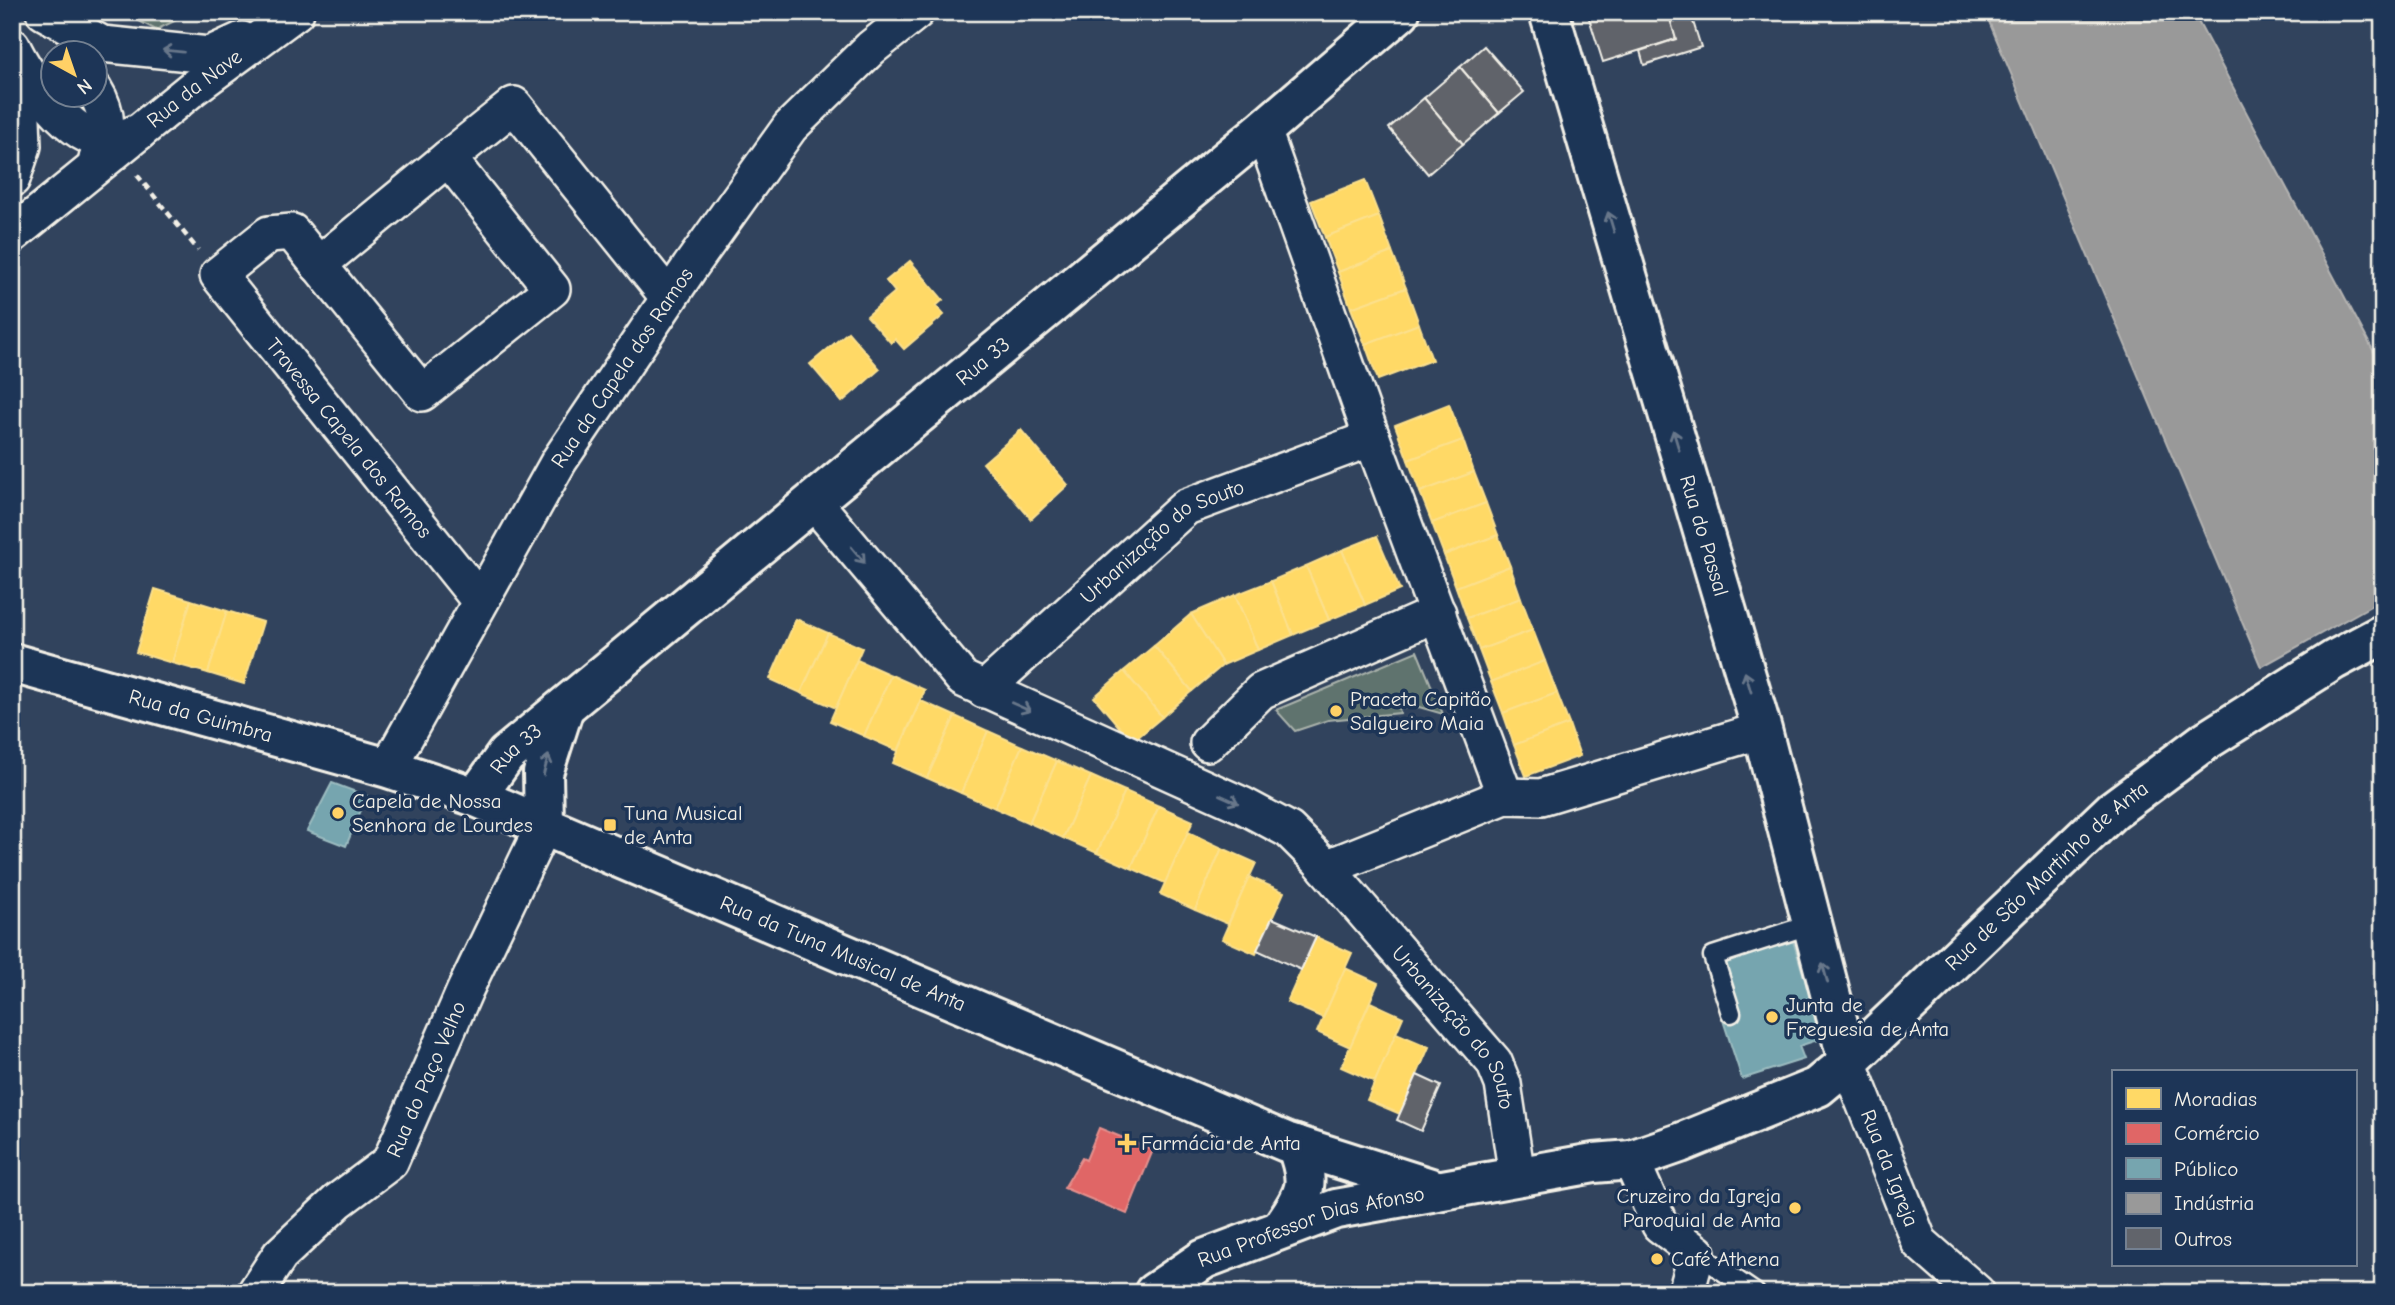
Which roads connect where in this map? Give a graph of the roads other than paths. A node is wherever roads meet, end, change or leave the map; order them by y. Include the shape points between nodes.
1 (37, 12) edge
2 (44, 12) edge
3 (916, 12) edge
4 (1400, 12) edge
5 (1549, 12) edge
6 (289, 17) edge
7 (60, 38) edge
8 (16, 55) edge
9 (105, 108) edge
10 (1263, 130) junction
11 (121, 141) junction
12 (448, 158) junction
13 (12, 179) edge
14 (12, 235) edge
15 (318, 265) junction
16 (669, 298) junction
17 (1372, 438) junction
18 (814, 502) junction
19 (480, 601) junction
20 (1437, 614) junction
21 (2383, 634) edge
22 (12, 663) edge
23 (984, 691) junction
24 (564, 708) junction
25 (1762, 730) junction
26 (1208, 743) dead end
27 (388, 768) junction
28 (1505, 796) junction
29 (476, 797) junction
30 (544, 825) junction
31 (1326, 868) junction
32 (1812, 924) junction
33 (1731, 1013) dead end
34 (1848, 1062) junction
35 (1296, 1145) junction
36 (1340, 1159) junction
37 (1631, 1160) junction
38 (1517, 1176) junction
39 (1437, 1190) junction
40 (1336, 1209) junction
41 (1281, 1228) junction
42 (1697, 1253) junction
43 (256, 1293) edge
44 (1154, 1293) edge
45 (1686, 1293) edge
46 (1755, 1293) edge
47 (1977, 1293) edge

1 - 7 street
6 -> 2 street, Rua da Nave via 209,55 102,44
3 - 16 street, Rua da Capela dos Ramos via 790,127
4 - 10 street, Rua 33
25 -> 5 street, Rua do Passal
6 - 11 street, Rua da Nave
8 - 11 street via 64,119 94,138
8 - 13 street via 23,146
9 - 11 street
10 - 17 street
10 - 18 street, Rua 33
11 - 14 street, Rua da Nave
12 - 15 street
12 - 15 street via 552,289 422,393
12 - 16 street via 514,105
15 - 19 street, Travessa Capela dos Ramos via 292,232 269,234 218,275
16 - 19 street, Rua da Capela dos Ramos via 559,461
17 - 20 street
17 - 23 street, Urbanização do Souto via 1186,507
18 -> 23 street, Urbanização do Souto via 963,679
18 - 24 street, Rua 33
19 - 27 street, Rua da Capela dos Ramos
20 - 26 street via 1261,691
20 - 28 street
21 - 34 street, Rua de São Martinho de Anta via 2207,740 2113,810
22 - 27 street, Rua da Guimbra
23 -> 31 street, Urbanização do Souto via 1242,805 1289,830
24 - 29 street, Rua 33 via 506,755
30 -> 24 street, Rua 33 via 543,773
25 - 28 street via 1541,797
25 - 32 street, Rua do Passal
27 - 29 street, Rua da Tuna Musical de Anta
28 - 31 street
29 - 30 street, Rua da Tuna Musical de Anta
30 - 35 street, Rua da Tuna Musical de Anta
30 - 43 street, Rua do Paço Velho via 465,989 390,1162 280,1255
31 - 38 street, Urbanização do Souto via 1494,1062 1503,1084
32 - 33 lane via 1713,956
34 -> 32 street, Rua do Passal
34 - 37 street, Rua de São Martinho de Anta via 1818,1087
34 - 47 street, Rua da Igreja via 1919,1241
35 - 36 street, Rua da Tuna Musical de Anta
35 - 41 street via 1307,1182
36 - 39 street, Rua da Tuna Musical de Anta
36 - 40 street via 1347,1185
37 - 38 street, Rua de São Martinho de Anta
37 - 42 street via 1660,1225
38 - 39 street, Rua de São Martinho de Anta
39 - 40 street, Rua Professor Dias Afonso
40 - 41 street, Rua Professor Dias Afonso
41 - 44 street, Rua Professor Dias Afonso via 1204,1259
42 - 45 street
42 - 46 lane

